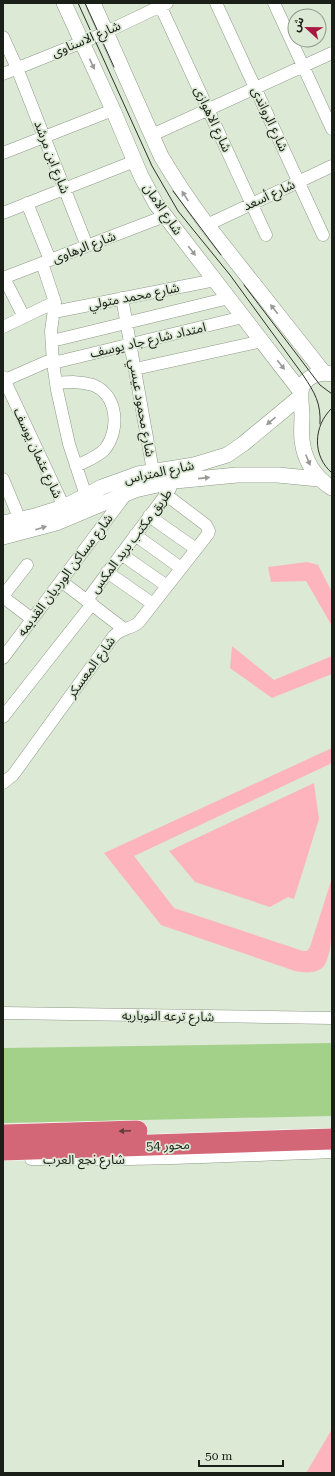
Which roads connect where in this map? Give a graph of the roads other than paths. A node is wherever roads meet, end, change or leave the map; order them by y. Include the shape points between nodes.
1 (64, 3) edge
2 (93, 3) edge
3 (216, 3) edge
4 (274, 3) edge
5 (162, 4) edge
6 (106, 31) junction
7 (3, 37) edge
8 (82, 42) junction
9 (332, 54) edge
10 (303, 67) junction
11 (17, 68) junction
12 (3, 74) edge
13 (256, 88) junction
14 (113, 110) junction
15 (208, 110) junction
16 (332, 129) edge
17 (152, 135) junction
18 (44, 137) junction
19 (3, 153) edge
20 (135, 161) junction
21 (332, 166) edge
22 (299, 182) junction
23 (65, 188) junction
24 (27, 203) junction
25 (252, 204) junction
26 (3, 212) edge
27 (165, 216) junction
28 (207, 225) junction
29 (266, 235) dead end
30 (323, 235) dead end
31 (87, 246) junction
32 (46, 262) junction
33 (3, 278) edge
34 (215, 280) junction
35 (122, 298) junction
36 (229, 298) junction
37 (55, 307) junction
38 (24, 317) junction
39 (243, 317) junction
40 (126, 323) junction
41 (3, 327) edge
42 (52, 341) junction
43 (262, 341) junction
44 (130, 344) junction
45 (53, 361) junction
46 (135, 369) junction
47 (328, 374) edge
48 (3, 380) edge
49 (56, 383) junction
50 (301, 394) junction
51 (218, 459) junction
52 (76, 466) junction
53 (153, 471) junction
54 (222, 476) junction
55 (3, 479) edge
56 (320, 479) junction
57 (175, 481) junction
58 (332, 488) edge
59 (127, 493) junction
60 (166, 494) junction
61 (86, 496) junction
62 (64, 507) junction
63 (149, 516) junction
64 (20, 520) junction
65 (3, 523) edge
66 (135, 535) junction
67 (3, 537) edge
68 (196, 549) junction
69 (121, 554) junction
70 (27, 565) dead end
71 (181, 568) junction
72 (107, 572) junction
73 (61, 581) junction
74 (167, 586) junction
75 (3, 597) edge
76 (89, 602) junction
77 (153, 604) junction
78 (32, 619) junction
79 (124, 629) junction
80 (3, 658) edge
81 (3, 717) edge
82 (3, 783) edge
83 (3, 1013) edge
84 (332, 1018) edge
85 (332, 1126) edge
86 (3, 1135) edge
87 (332, 1139) edge
88 (3, 1150) edge
89 (332, 1152) edge
90 (3, 1158) edge

1 - 8 street, شارع الامان
2 - 6 street, شارع الامان
3 - 13 street, شارع الرواندى
4 - 10 street
5 - 6 street, شارع الاسناوى
5 - 15 street, شارع الاهوازى
6 - 8 street, شارع الاسناوى
6 - 17 street, شارع الامان
7 - 11 street, شارع ابن مرشد
8 - 11 street, شارع الاسناوى
8 -> 14 street, شارع الامان
9 - 10 street
10 - 13 street
10 - 16 street
11 - 12 street, شارع الاسناوى
11 - 18 street, شارع ابن مرشد
13 - 15 street
13 - 22 street, شارع الرواندى
14 - 18 street
14 - 20 street, شارع الامان
15 - 17 street
15 - 25 street, شارع الاهوازى
28 -> 17 street, شارع الامان via 175,179
18 - 19 street
18 - 23 street, شارع ابن مرشد
20 - 23 street
20 - 27 street, شارع الامان via 148,190
21 - 22 street, شارع أسعد
22 - 25 street, شارع أسعد
22 - 30 street, شارع الرواندى
23 - 24 street
23 - 31 street, شارع ابن مرشد
24 - 26 street
24 - 32 street
25 - 28 street, شارع أسعد
25 - 29 street, شارع الاهوازى
27 - 31 street, شارع الرهاوى
27 -> 34 street, شارع الامان
47 -> 28 street, شارع الامان
31 - 32 street, شارع الرهاوى
32 - 33 street, شارع الرهاوى
32 - 37 street
33 - 38 street
34 - 35 street, شارع محمد متولي
34 - 36 street, شارع الامان
35 - 37 street, شارع محمد متولي
35 - 40 street, شارع محمود عيسي
36 - 39 street, شارع الامان
36 - 40 street
37 - 38 street, شارع محمد متولي
37 - 42 street
38 - 41 street, شارع محمد متولي
39 - 43 street, شارع الامان
39 - 44 street, امتداد شارع جاد يوسف
40 - 42 street
40 - 44 street, شارع محمود عيسي
42 - 45 street
43 - 46 street
43 -> 50 street, شارع الامان
44 - 45 street, امتداد شارع جاد يوسف
44 - 46 street, شارع محمود عيسي
45 - 48 street, امتداد شارع جاد يوسف
45 - 49 street
46 - 53 street, شارع محمود عيسي
47 - 50 street, شارع المتراس via 313,376 307,380
48 - 62 street, شارع عثمان يوسف
49 - 52 street
49 - 52 street via 83,382 95,386 111,404 115,416 115,428 104,450
50 -> 51 street, شارع المتراس via 235,450
50 -> 56 street via 304,449 310,465
51 - 53 street, شارع المتراس
51 - 54 street
52 - 61 street
53 - 61 street, شارع المتراس via 120,480
54 - 56 street, شارع المتراس via 272,474
57 -> 54 street, شارع المتراس
55 - 64 street
56 - 58 street
57 - 59 street, شارع المتراس
57 - 60 street, طريق مكتب بريد المكس
67 -> 59 street, شارع المتراس via 56,523
59 - 73 street, شارع مساكن الورديان القديمه
60 - 63 street, طريق مكتب بريد المكس
60 - 68 street, شارع المعسكر via 208,528 208,534
61 - 62 street, شارع المتراس
62 - 64 street, شارع المتراس
63 - 66 street, طريق مكتب بريد المكس
63 - 68 street
64 - 65 street, شارع المتراس
66 - 69 street, طريق مكتب بريد المكس
66 - 71 street
68 - 71 street, شارع المعسكر
69 - 72 street, طريق مكتب بريد المكس
69 - 74 street
70 - 75 street
71 - 74 street, شارع المعسكر
72 - 76 street, طريق مكتب بريد المكس
72 - 77 street
73 - 76 street
73 - 78 street, شارع مساكن الورديان القديمه
74 - 77 street, شارع المعسكر
75 - 78 street
76 - 79 street
76 - 81 street, طريق مكتب بريد المكس
77 - 79 street, شارع المعسكر via 136,626
78 - 80 street, شارع مساكن الورديان القديمه
79 - 82 street, شارع المعسكر via 113,637 13,775
83 - 84 street, شارع ترعه النوباريه
85 -> 86 highway, محور 54
87 - 88 highway, محور 54
89 - 90 street, شارع نجع العرب via 71,1160

